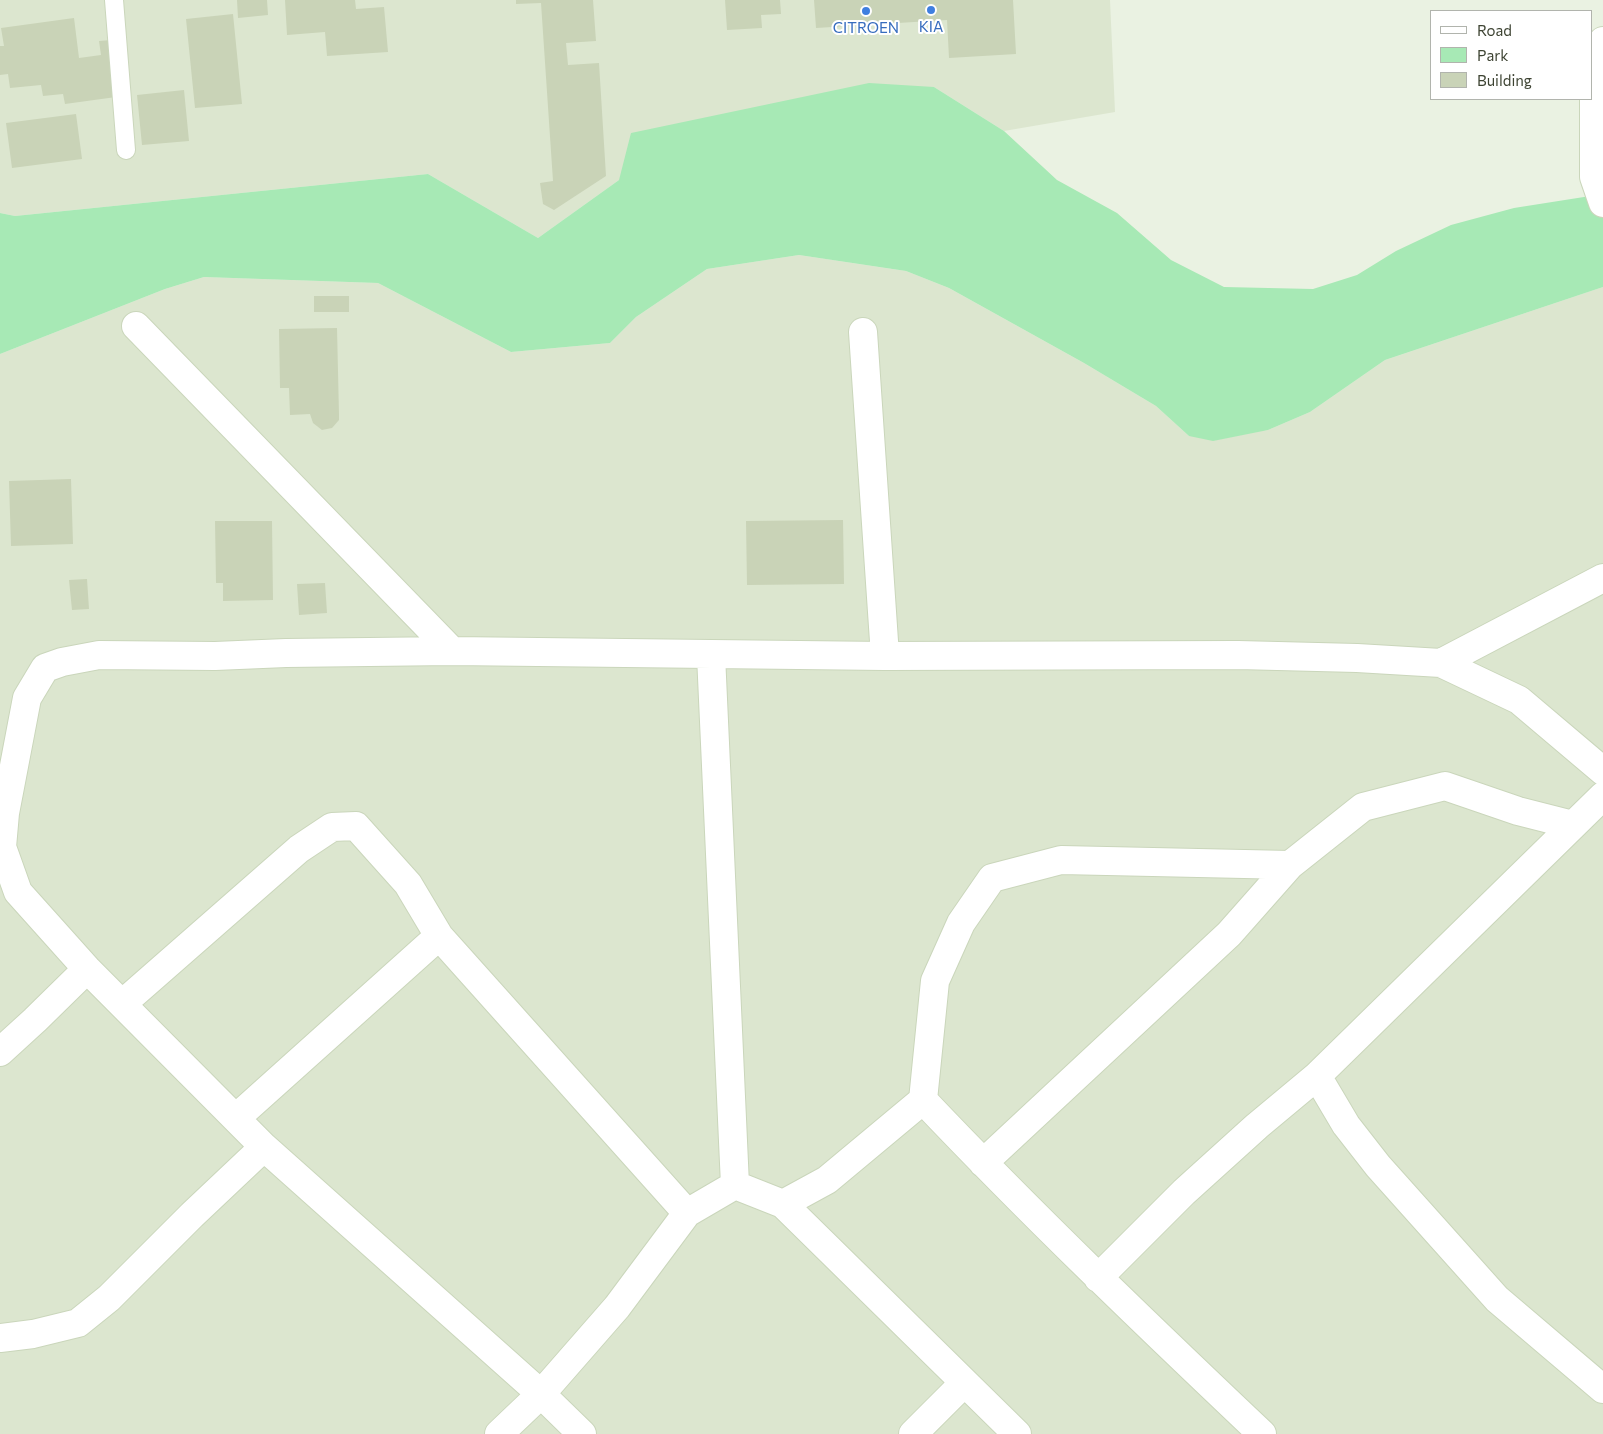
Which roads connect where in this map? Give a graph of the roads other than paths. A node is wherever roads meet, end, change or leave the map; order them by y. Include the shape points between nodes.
1 (114, 0) edge
2 (1603, 41) edge
3 (126, 150) dead end
4 (1603, 203) edge
5 (136, 326) dead end
6 (863, 332) dead end
7 (1603, 578) edge
8 (452, 651) junction
9 (711, 655) junction
10 (885, 656) junction
11 (1441, 663) junction
12 (1603, 771) edge
13 (1603, 796) edge
14 (1573, 825) junction
15 (1290, 865) junction
16 (438, 936) junction
17 (87, 969) junction
18 (122, 1004) junction
19 (0, 1052) edge
20 (1318, 1076) junction
21 (923, 1100) junction
22 (236, 1118) junction
23 (264, 1147) junction
24 (983, 1163) junction
25 (735, 1185) junction
26 (784, 1204) junction
27 (687, 1213) junction
28 (1098, 1278) junction
29 (0, 1338) edge
30 (964, 1384) junction
31 (1603, 1389) edge
32 (541, 1394) junction
33 (499, 1434) edge
34 (582, 1434) edge
35 (913, 1434) edge
36 (1017, 1434) edge
37 (1262, 1434) edge

1 - 3 lane
2 - 4 street via 1594,63 1594,177
5 - 8 street
6 - 10 street
7 - 11 street
8 - 9 street
8 - 17 street via 99,655 45,668 27,698 5,813 2,847 18,892
9 - 10 street
9 - 25 street
10 - 11 street via 1238,655
11 - 12 street via 1519,700
13 - 14 street
14 - 15 street via 1445,786 1363,807
14 - 20 street
15 - 21 street via 1061,860 992,878 961,923 935,981
15 - 24 street via 1229,934
16 - 18 street via 408,884 356,826 332,827 299,850
16 - 22 street
16 - 27 street
17 - 18 street
17 - 19 street
18 - 22 street
20 - 28 street via 1184,1192
20 - 31 street via 1346,1125 1378,1166 1497,1299
21 - 24 street
21 - 26 street via 827,1180
22 - 23 street
23 - 29 street via 109,1298 78,1323
23 - 32 street
24 - 28 street
25 - 26 street
25 - 27 street
26 - 30 street
27 - 32 street via 617,1307
28 - 37 street
30 - 35 street
30 - 36 street
32 - 33 street
32 - 34 street

